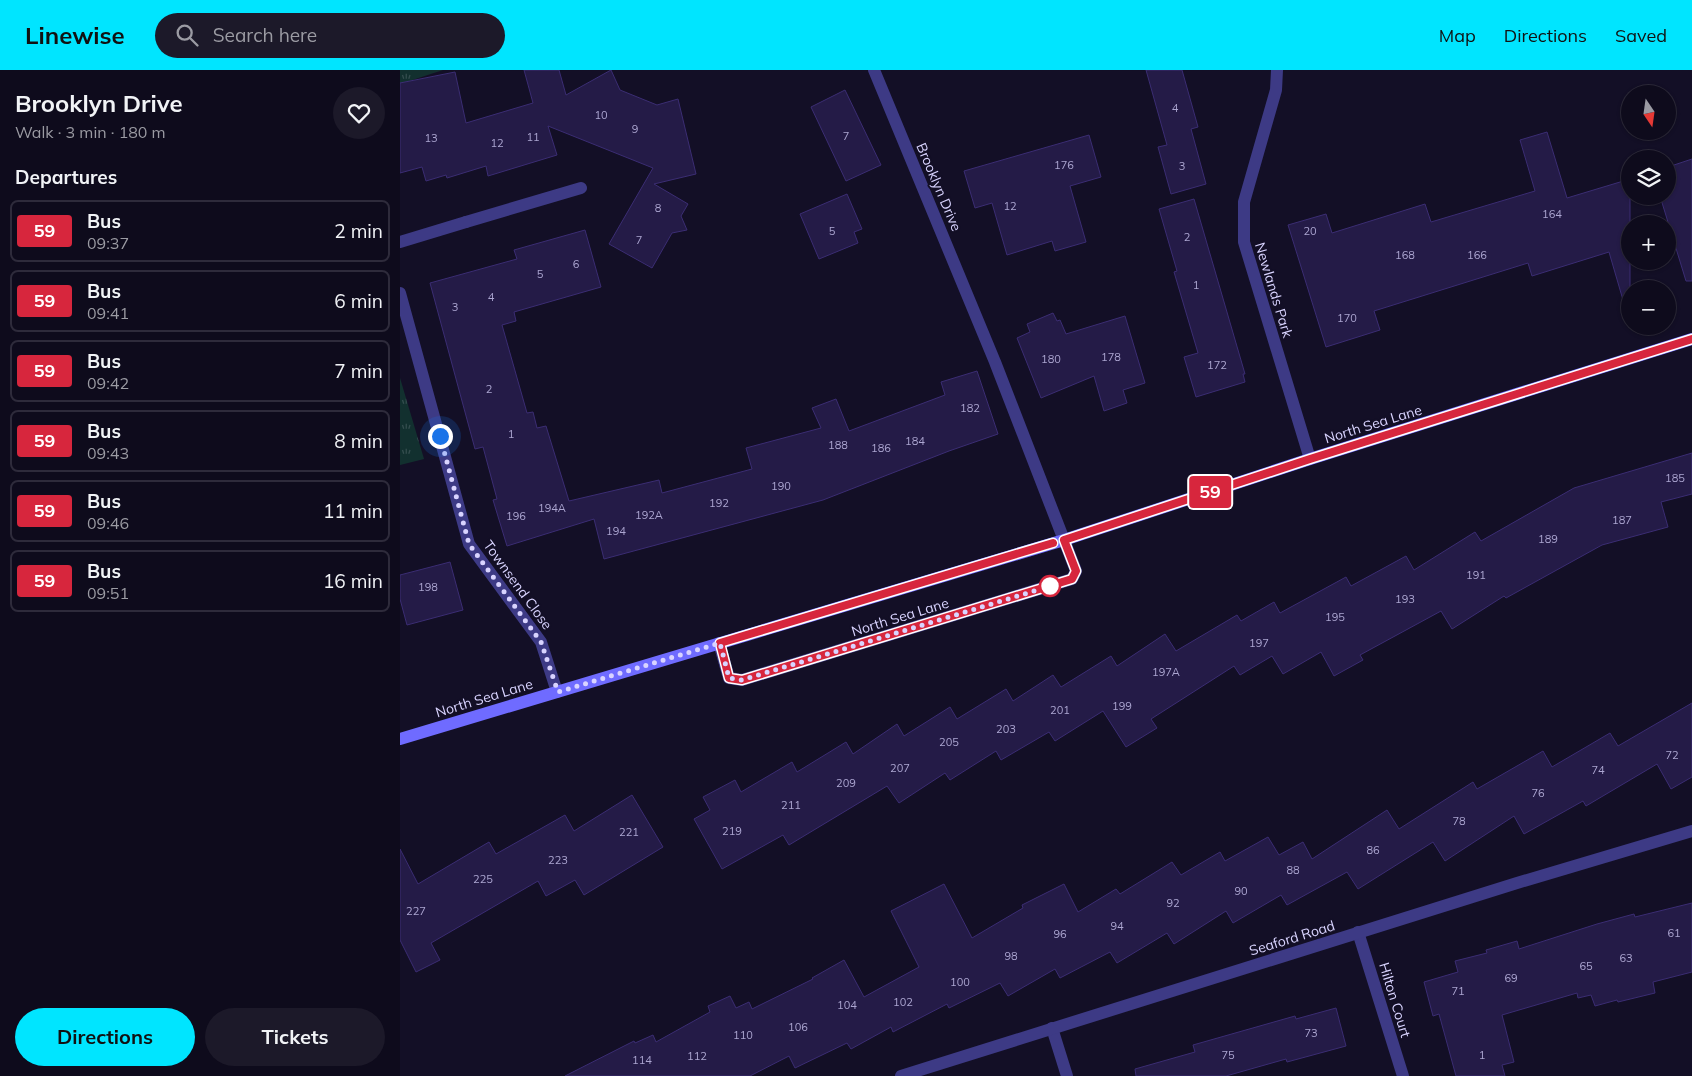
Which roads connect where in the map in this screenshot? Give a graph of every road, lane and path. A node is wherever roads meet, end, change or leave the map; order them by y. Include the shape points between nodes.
1 (874, 70) edge
2 (1277, 70) edge
3 (581, 188) dead end
4 (400, 242) edge
5 (400, 293) edge
6 (1692, 339) edge
7 (1310, 459) junction
8 (1064, 540) junction
9 (720, 643) junction
10 (558, 692) junction
11 (400, 739) edge
12 (1692, 831) edge
13 (1358, 932) junction
14 (1052, 1028) junction
15 (901, 1076) edge
16 (1067, 1076) edge
17 (1403, 1076) edge

1 - 8 street, Brooklyn Drive via 995,362
2 - 7 street, Newlands Park via 1276,90 1244,202 1244,242
3 - 4 street
5 - 10 street, Townsend Close via 469,544 541,642
6 - 7 street, North Sea Lane
7 - 8 street, North Sea Lane
8 - 9 street, North Sea Lane
8 - 9 street, North Sea Lane via 1076,571 1072,579 923,626 742,680 729,678
9 - 10 street, North Sea Lane
10 - 11 street, North Sea Lane
12 - 13 street, Seaford Road
13 - 14 street, Seaford Road
13 - 17 street, Hilton Court
14 - 15 street, Seaford Road
14 - 16 street

